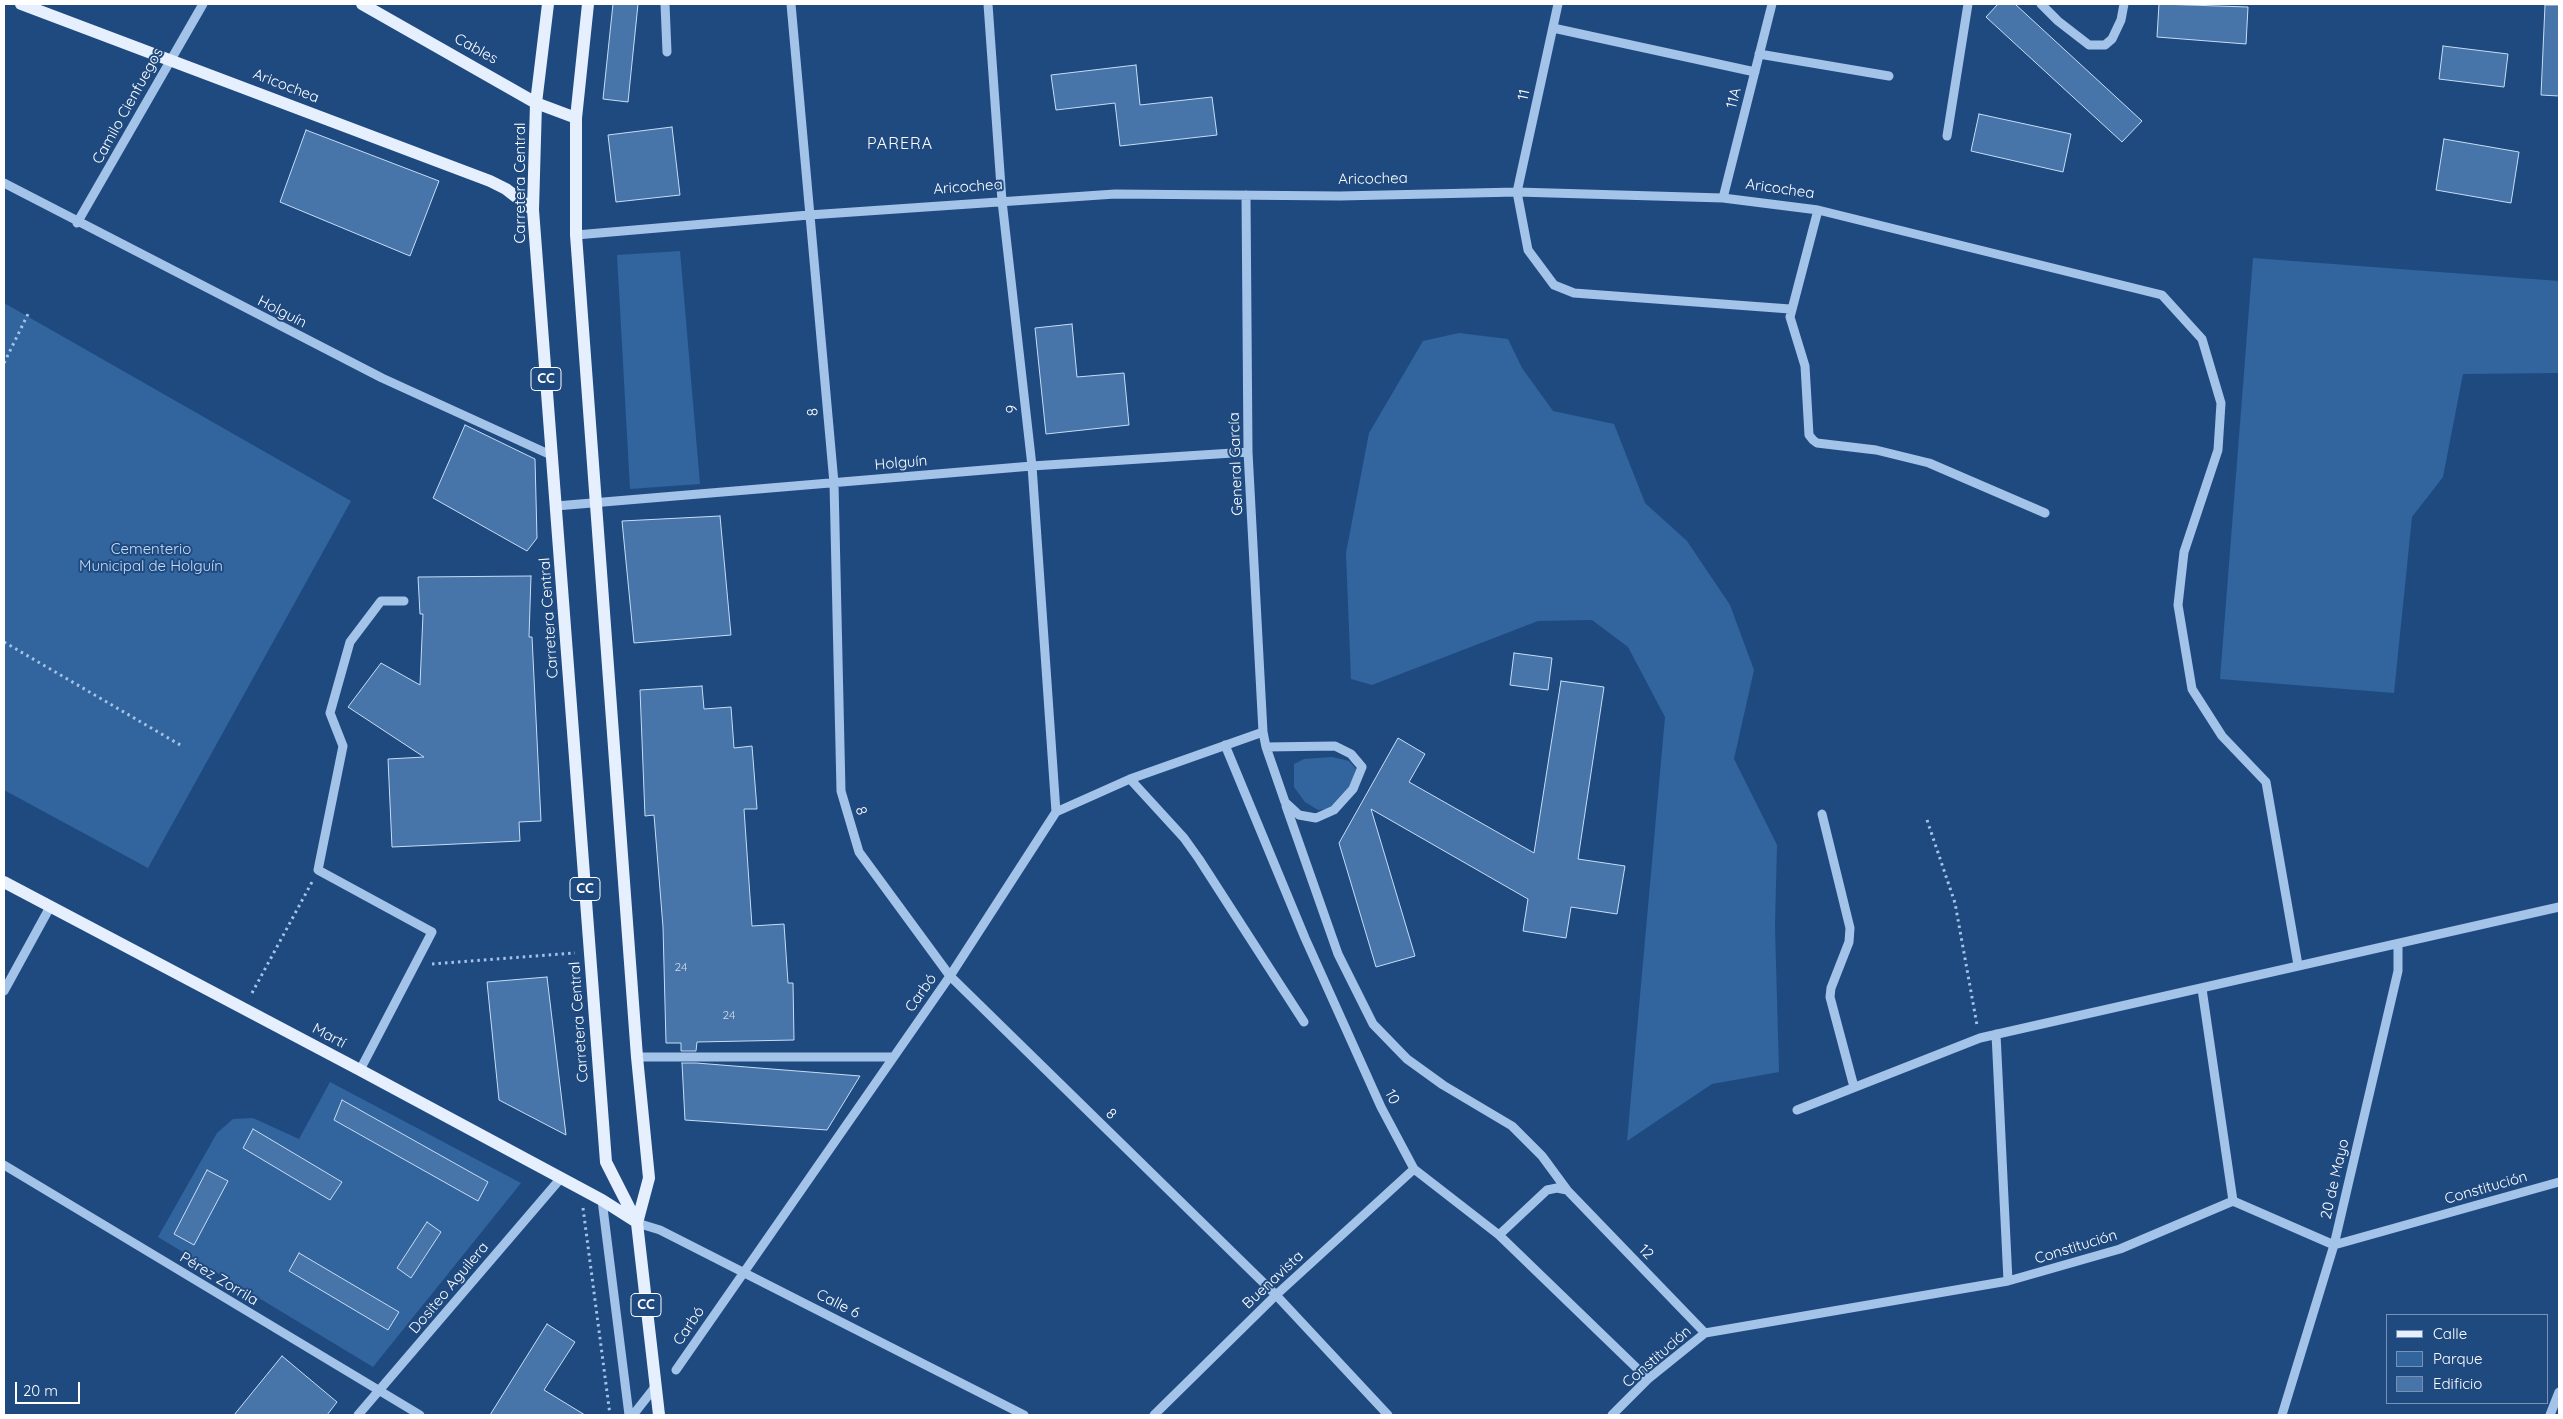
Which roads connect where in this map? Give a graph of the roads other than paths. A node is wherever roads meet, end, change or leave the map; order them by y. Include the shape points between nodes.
1 (21, 4) edge
2 (203, 4) edge
3 (362, 4) edge
4 (548, 4) edge
5 (588, 4) edge
6 (665, 4) edge
7 (792, 4) edge
8 (988, 4) edge
9 (1558, 4) edge
10 (1772, 4) edge
11 (1968, 4) edge
12 (2041, 4) edge
13 (2124, 4) edge
14 (1553, 28) junction
15 (667, 52) dead end
16 (1759, 54) junction
17 (170, 60) junction
18 (1755, 72) junction
19 (1889, 76) dead end
20 (536, 103) junction
21 (576, 118) junction
22 (1947, 136) dead end
23 (4, 184) edge
24 (1517, 192) junction
25 (1246, 195) junction
26 (1723, 198) junction
27 (1002, 201) junction
28 (533, 210) junction
29 (1818, 210) junction
30 (809, 215) junction
31 (78, 223) junction
32 (576, 235) junction
33 (1790, 309) junction
34 (1248, 452) junction
35 (553, 456) junction
36 (1032, 466) junction
37 (834, 483) junction
38 (596, 502) junction
39 (556, 506) junction
40 (2045, 513) dead end
41 (404, 601) dead end
42 (1263, 732) junction
43 (1224, 744) junction
44 (1266, 747) junction
45 (1130, 779) junction
46 (1285, 802) junction
47 (1056, 812) junction
48 (1822, 814) dead end
49 (4, 882) edge
50 (50, 907) junction
51 (2559, 907) edge
52 (2398, 945) junction
53 (2298, 965) junction
54 (950, 976) junction
55 (2202, 989) junction
56 (4, 991) edge
57 (1304, 1022) dead end
58 (1996, 1034) junction
59 (637, 1057) junction
60 (892, 1057) junction
61 (360, 1070) junction
62 (1854, 1087) junction
63 (1797, 1110) dead end
64 (4, 1165) edge
65 (1414, 1169) junction
66 (561, 1178) junction
67 (2559, 1182) edge
68 (1567, 1190) junction
69 (602, 1200) junction
70 (2233, 1201) junction
71 (637, 1223) junction
72 (1498, 1235) junction
73 (2334, 1245) junction
74 (742, 1271) junction
75 (2008, 1282) junction
76 (1276, 1295) junction
77 (1705, 1333) junction
78 (676, 1370) dead end
79 (1648, 1380) junction
80 (654, 1387) junction
81 (379, 1391) junction
82 (2559, 1392) edge
83 (1020, 1414) edge
84 (358, 1415) edge
85 (420, 1415) edge
86 (629, 1415) edge
87 (633, 1415) edge
88 (659, 1415) edge
89 (1154, 1415) edge
90 (1388, 1415) edge
91 (1612, 1415) edge
92 (2282, 1415) edge
93 (2550, 1415) edge

1 - 17 main road, Aricochea
2 - 17 street, Camilo Cienfuegos
3 - 20 main road, Cables
4 - 20 main road, Carretera Central / CC
5 - 21 main road, Carretera Central / CC
6 - 15 street
7 - 30 street, 8
8 - 27 street, 9
9 - 14 street, 11
10 - 16 street, 11A
11 - 22 street
12 - 13 street via 2089,45 2105,45 2112,39
14 - 18 street
14 - 24 street, 11
16 - 18 street, 11A
16 - 19 street
17 - 28 main road, Aricochea via 490,181
17 - 31 street, Camilo Cienfuegos
18 - 26 street, 11A
20 - 21 main road, Cables
20 - 28 main road, Carretera Central / CC
21 - 32 main road, Carretera Central / CC
23 - 31 street, Holguín
24 - 25 street, Aricochea
24 - 26 street, Aricochea
24 - 33 street via 1528,250 1554,285 1574,292
25 - 27 street, Aricochea via 1114,194
25 - 34 street, General García
26 - 29 street, Aricochea
27 - 30 street, Aricochea
27 - 36 street, 9
28 - 35 main road, Carretera Central / CC
29 - 33 street
29 - 53 street, Aricochea via 2162,295 2202,339 2221,403 2218,450 2184,552 2178,605 2192,690 2222,736 2266,782
30 - 32 street, Aricochea
30 - 37 street, 8
31 - 35 street, Holguín via 382,378
32 - 38 main road, Carretera Central / CC
33 - 40 street via 1791,326 1805,366 1809,434 1818,443 1876,450 1930,462
34 - 36 street, Holguín
34 - 42 street, General García
35 - 39 main road, Carretera Central / CC
36 - 37 street, Holguín
36 - 47 street, 9
37 - 38 street, Holguín
37 - 54 street, 8 via 841,791 859,852
38 - 39 street, Holguín
38 - 59 main road, Carretera Central / CC
39 - 71 main road, Carretera Central / CC via 606,1162
41 - 61 street via 381,601 350,642 330,712 343,746 318,870 432,932
42 - 43 street
42 - 44 street, General García
43 - 45 street
43 - 65 street, 10 via 1305,938 1377,1098
44 - 46 street, General García
44 - 46 street via 1335,746 1351,754 1362,767 1353,789 1334,810 1316,818 1299,816
45 - 47 street
45 - 57 street via 1199,858
46 - 68 street, 12 via 1338,954 1374,1024 1407,1059 1443,1085 1512,1126 1542,1156
47 - 54 street, Carbó
48 - 62 street via 1850,928 1849,942 1830,998
49 - 50 main road, Martí
50 - 56 street
50 - 61 main road, Martí
51 - 52 street
52 - 53 street
52 - 73 street, 20 de Mayo via 2398,971
53 - 55 street
54 - 60 street, Carbó
54 - 76 street, 8
55 - 58 street
55 - 70 street
58 - 62 street
58 - 75 street
59 - 60 street
59 - 71 main road, Carretera Central / CC via 649,1178
60 - 74 street, Carbó
61 - 66 main road, Martí
62 - 63 street
64 - 81 street, Pérez Zorrila
65 - 72 street, 10
65 - 76 street, Buenavista
66 - 69 main road, Martí
66 - 81 street, Dositeo Aguilera
67 - 73 street, Constitución
68 - 72 street via 1547,1190
68 - 77 street, 12
69 - 71 main road, Martí
69 - 86 street
70 - 73 street
70 - 75 street, Constitución via 2120,1249
71 - 74 street, Calle 6 via 660,1230
71 - 80 main road, Carretera Central / CC
72 - 79 street, 10
73 - 92 street, 20 de Mayo
74 - 78 street, Carbó
74 - 83 street, Calle 6
75 - 77 street, Constitución
76 - 89 street, Buenavista
76 - 90 street, 8
77 - 79 street, Constitución
79 - 91 street, Constitución
80 - 87 street
80 - 88 main road, Carretera Central / CC
81 - 84 street, Dositeo Aguilera
81 - 85 street, Pérez Zorrila
82 - 93 street

